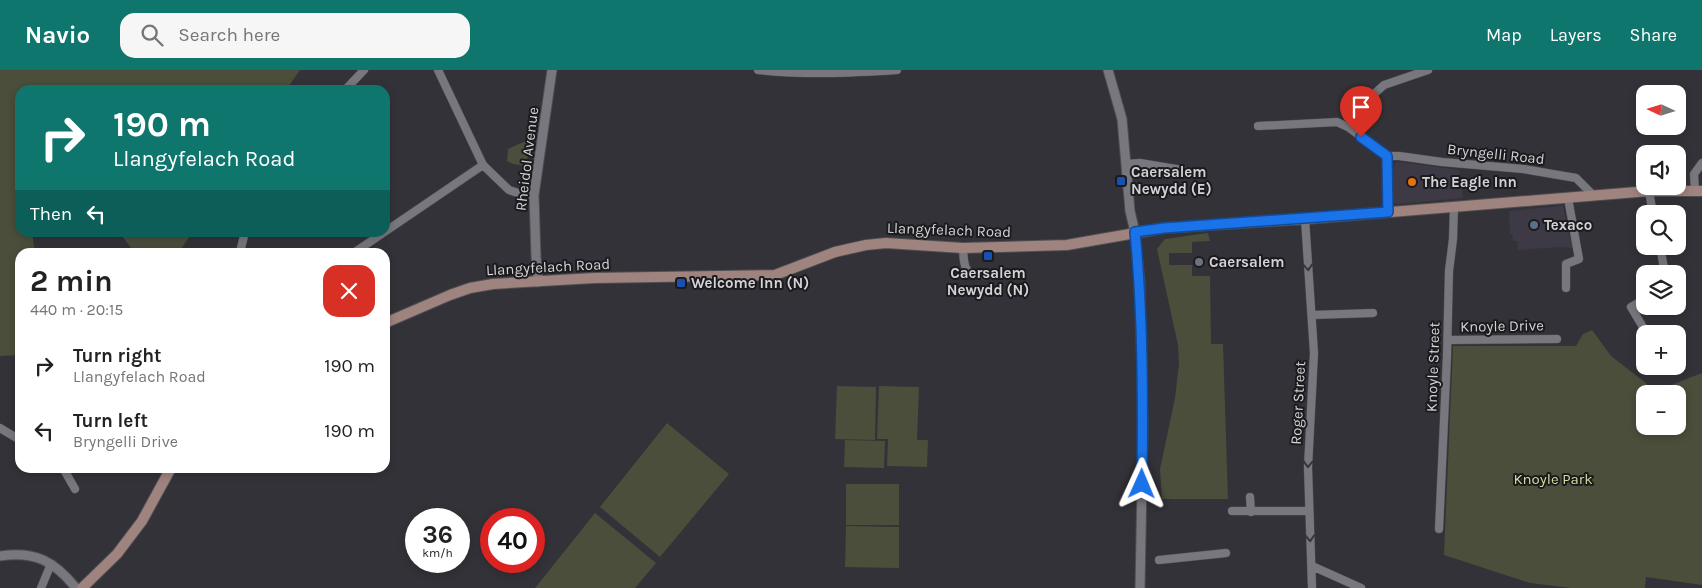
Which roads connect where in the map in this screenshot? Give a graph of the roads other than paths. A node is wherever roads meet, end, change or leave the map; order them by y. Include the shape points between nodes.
1 (364, 70) edge
2 (438, 70) edge
3 (552, 70) edge
4 (758, 70) edge
5 (897, 70) edge
6 (1108, 70) edge
7 (1428, 70) edge
8 (350, 85) edge
9 (1258, 126) dead end
10 (1348, 127) junction
11 (1387, 156) junction
12 (1702, 163) edge
13 (1126, 164) junction
14 (483, 165) junction
15 (1182, 170) dead end
16 (1686, 190) edge
17 (1699, 190) edge
18 (1636, 192) edge
19 (534, 195) junction
20 (1594, 196) junction
21 (1568, 198) junction
22 (1454, 206) junction
23 (1388, 212) junction
24 (1305, 219) junction
25 (390, 228) edge
26 (1135, 232) junction
27 (377, 237) edge
28 (361, 248) edge
29 (963, 248) junction
30 (986, 275) dead end
31 (538, 282) junction
32 (1566, 288) dead end
33 (1636, 304) edge
34 (1373, 313) dead end
35 (1312, 315) junction
36 (1636, 315) edge
37 (390, 321) edge
38 (1557, 339) dead end
39 (1448, 340) junction
40 (1, 430) edge
41 (15, 437) edge
42 (66, 473) edge
43 (168, 473) edge
44 (74, 489) dead end
45 (1250, 497) dead end
46 (1308, 511) junction
47 (1232, 512) dead end
48 (1250, 512) junction
49 (1439, 528) dead end
50 (1226, 553) dead end
51 (0, 556) edge
52 (1160, 560) dead end
53 (51, 564) junction
54 (1312, 566) junction
55 (41, 588) edge
56 (76, 588) edge
57 (82, 588) edge
58 (1140, 588) edge
59 (1312, 588) edge
60 (1361, 588) edge

1 - 8 street
2 - 14 street
3 - 19 street, Rheidol Avenue
4 - 5 street via 841,74
6 - 13 street via 1122,119
7 - 10 street via 1384,85
9 - 10 street via 1337,122
10 - 11 street
11 - 20 street, Bryngelli Road via 1576,178
11 - 23 street
12 - 17 street via 1694,174
13 - 15 street
13 - 26 street
14 - 19 street via 509,190
14 - 25 street
16 - 17 main road, Llangyfelach Road
18 - 20 main road, Llangyfelach Road
19 - 31 street, Rheidol Avenue
20 - 21 main road, Llangyfelach Road
21 - 22 main road, Llangyfelach Road
21 - 32 street via 1579,259 1566,264
22 - 23 main road, Llangyfelach Road
22 - 39 street, Knoyle Street
23 - 24 main road, Llangyfelach Road
24 - 26 main road, Llangyfelach Road
24 -> 35 street, Roger Street
26 - 29 main road, Llangyfelach Road via 1068,245
26 - 58 street via 1140,283 1143,420
27 - 28 street
29 - 30 street via 966,270 976,276
29 - 31 main road, Llangyfelach Road via 886,243 866,245 834,252 776,275
31 - 37 main road, Llangyfelach Road via 470,288
33 - 36 street via 1631,306
34 - 35 street
35 -> 46 street, Roger Street via 1314,354
38 - 39 street, Knoyle Drive
39 - 49 street, Knoyle Street
40 - 41 street
42 - 44 street
43 - 57 main road via 142,521 116,554
45 - 48 street
46 - 48 street
46 -> 54 street, Roger Street
47 - 48 street
50 - 52 street
51 - 53 street via 23,554
53 - 55 street
53 - 56 street
54 - 59 street, Roger Street
54 - 60 street

